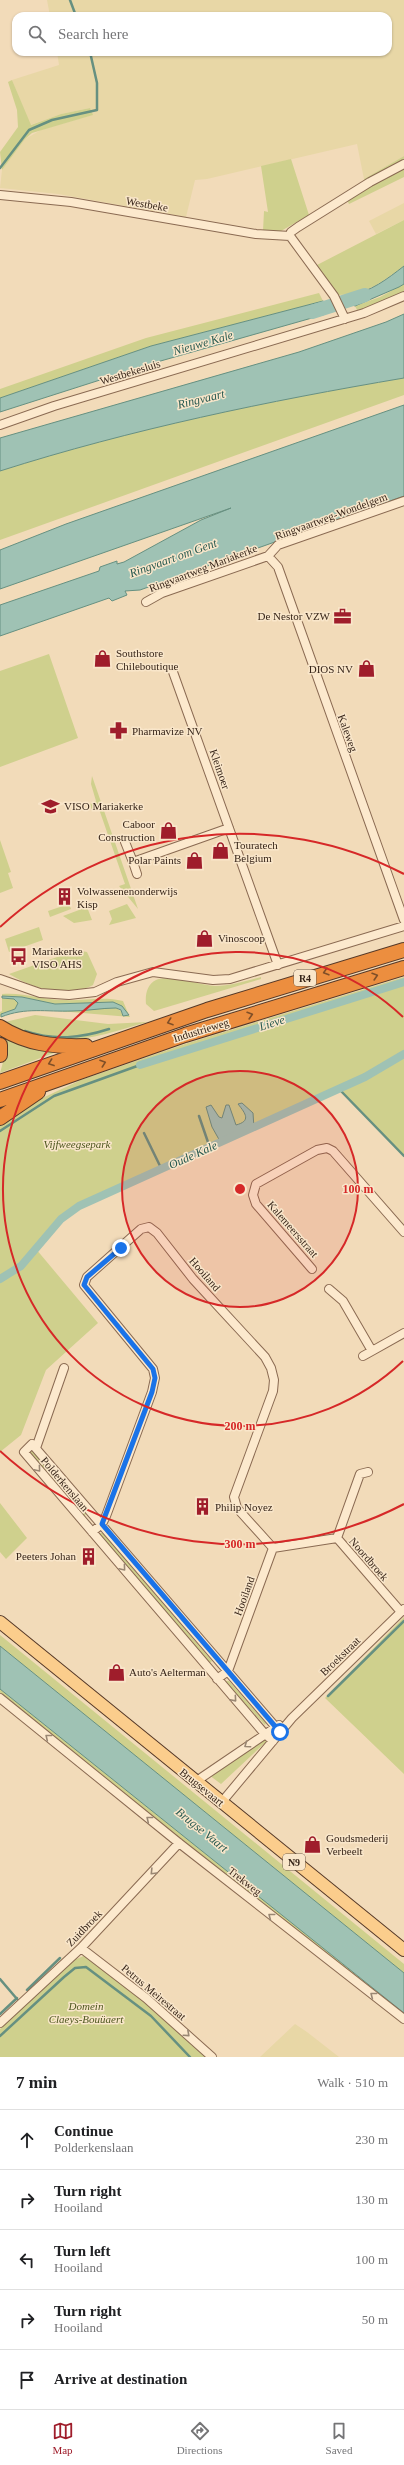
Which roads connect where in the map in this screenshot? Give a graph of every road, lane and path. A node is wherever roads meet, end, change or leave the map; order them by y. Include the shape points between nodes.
1 (404, 164) edge
2 (0, 195) edge
3 (290, 236) junction
4 (404, 296) edge
5 (344, 316) junction
6 (0, 425) edge
7 (404, 501) edge
8 (268, 556) junction
9 (146, 602) dead end
10 (173, 672) dead end
11 (229, 828) junction
12 (125, 842) dead end
13 (133, 862) junction
14 (137, 874) dead end
15 (404, 920) edge
16 (404, 926) edge
17 (404, 950) edge
18 (278, 966) junction
19 (404, 968) edge
20 (0, 979) edge
21 (0, 1027) edge
22 (0, 1045) edge
23 (100, 1045) junction
24 (0, 1054) edge
25 (66, 1075) junction
26 (0, 1082) edge
27 (0, 1100) edge
28 (0, 1118) edge
29 (404, 1232) edge
30 (312, 1269) dead end
31 (328, 1289) dead end
32 (404, 1333) edge
33 (372, 1351) junction
34 (363, 1356) dead end
35 (64, 1368) dead end
36 (36, 1448) junction
37 (361, 1472) dead end
38 (102, 1524) junction
39 (92, 1532) junction
40 (337, 1538) junction
41 (273, 1548) junction
42 (402, 1611) edge
43 (0, 1622) edge
44 (228, 1671) junction
45 (217, 1679) junction
46 (0, 1698) edge
47 (278, 1729) junction
48 (264, 1733) junction
49 (273, 1741) junction
50 (195, 1782) junction
51 (221, 1803) junction
52 (180, 1843) junction
53 (81, 1948) junction
54 (404, 1950) edge
55 (404, 2019) edge
56 (0, 2023) edge
57 (212, 2057) edge

1 - 3 street via 298,227
2 - 3 street, Westbeke via 71,202 256,234
3 - 5 street via 334,296
4 - 5 street, Westbekesluis via 384,306
5 - 6 street, Westbekesluis
7 - 8 street, Ringvaartweg-Wondelgem via 278,545
8 - 9 street, Ringvaartweg Mariakerke via 162,593
8 - 15 street, Kaleweg via 278,567
10 - 11 street, Kleimoer
11 - 13 street
11 - 18 street, Kleimoer
12 - 13 street
13 - 14 street
16 - 18 street
17 -> 23 highway, Industrieweg / R4 via 310,977
18 - 20 street via 230,979 213,980 153,972 117,982 95,992 76,995 40,993
25 -> 19 highway, Industrieweg / R4 via 185,1035
21 - 23 highway, R4 via 20,1037 47,1045
22 - 24 highway
23 -> 26 highway, Industrieweg / R4
25 - 27 highway, Industrieweg / R4
25 - 28 highway
29 - 30 street, Kalemeersstraat via 333,1151 327,1148 317,1150 256,1184 253,1195 256,1204
31 - 33 street via 344,1301
32 - 33 street
33 - 34 street
35 - 36 street, Polderkenslaan
36 - 38 street, Polderkenslaan
36 -> 39 street, Polderkenslaan via 32,1444 24,1452
37 - 40 street, Noordbroek
38 - 39 street
38 - 41 street, Hooiland via 155,1378 153,1369 84,1285 87,1277 141,1230 149,1227 265,1357 271,1368 273,1391 234,1497 237,1508
38 - 44 street, Polderkenslaan
39 -> 45 street, Polderkenslaan
40 - 41 street, Noordbroek
40 - 42 street, Noordbroek
41 - 44 street, Hooiland
42 - 47 street, Broekstraat
43 - 50 main road, Brugsevaart / N9
44 - 45 street
44 - 47 street, Polderkenslaan
45 -> 48 street, Polderkenslaan
52 -> 46 street, Trekweg
47 - 48 street, Broekstraat
47 - 49 street, Broekstraat
48 - 49 street, Polderkenslaan
48 -> 50 street, Broekstraat
49 - 51 street, Broekstraat
50 - 51 main road, Brugsevaart / N9
51 - 54 main road, Brugsevaart / N9
52 -> 53 street, Zuidbroek
55 -> 52 street, Trekweg
53 - 56 street, Zuidbroek
53 -> 57 street, Petrus Meirestraat via 146,1998

